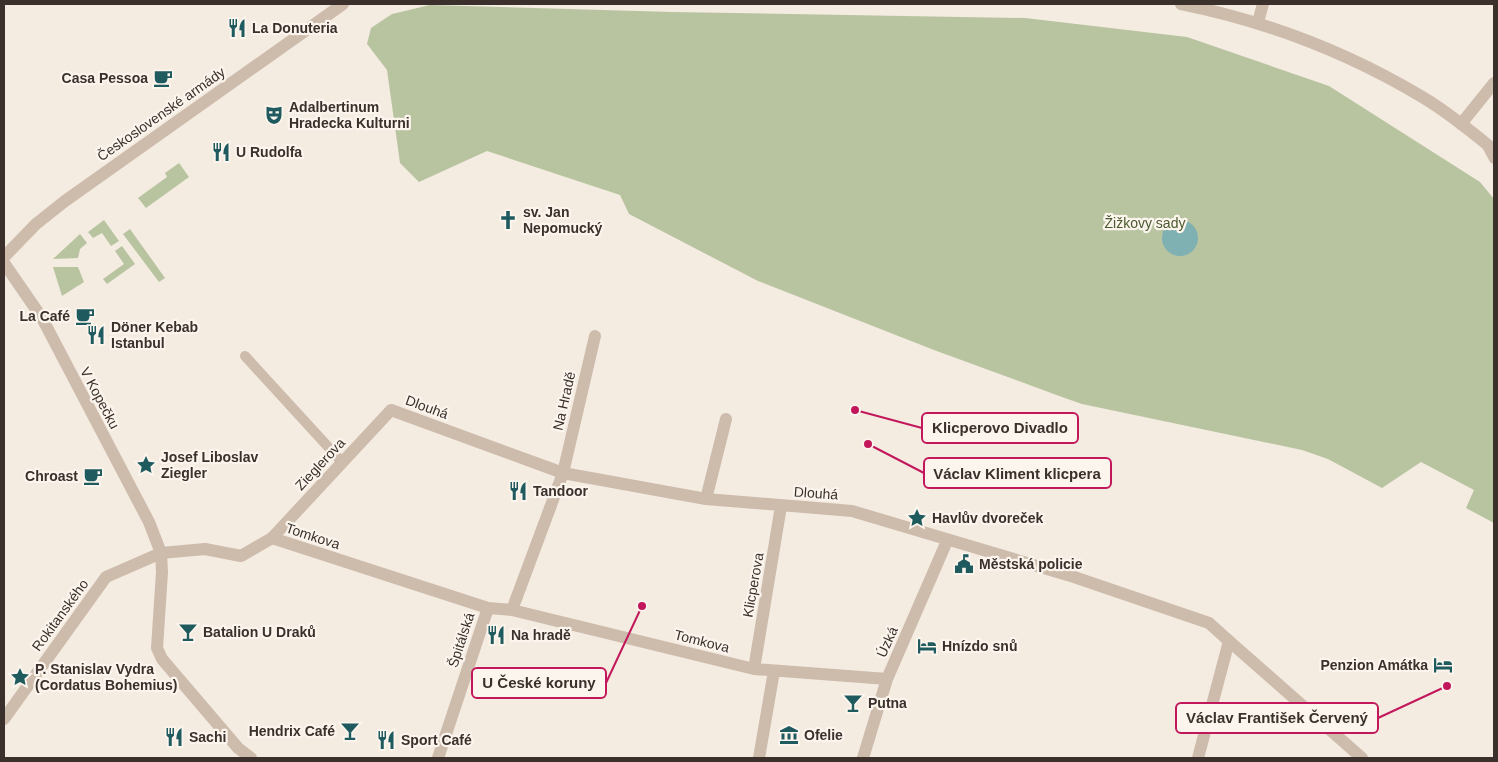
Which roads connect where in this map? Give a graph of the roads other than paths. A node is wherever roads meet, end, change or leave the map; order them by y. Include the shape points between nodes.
1 (343, 4) edge
2 (1180, 4) edge
3 (1263, 4) edge
4 (1258, 22) junction
5 (1493, 88) edge
6 (1465, 127) junction
7 (1491, 145) edge
8 (1494, 159) edge
9 (4, 257) edge
10 (4, 263) edge
11 (595, 336) dead end
12 (245, 356) dead end
13 (391, 410) joint
14 (726, 419) dead end
15 (342, 462) junction
16 (563, 473) junction
17 (706, 498) junction
18 (781, 506) junction
19 (272, 538) junction
20 (948, 541) junction
21 (161, 552) junction
22 (488, 608) junction
23 (512, 610) junction
24 (1229, 641) junction
25 (754, 669) junction
26 (774, 671) junction
27 (887, 679) junction
28 (4, 719) edge
29 (236, 753) edge
30 (250, 758) edge
31 (438, 758) edge
32 (759, 758) edge
33 (863, 758) edge
34 (1198, 758) edge
35 (1362, 758) edge

1 - 9 street, Československé armády via 65,201 36,224
2 - 4 street
3 - 4 street
4 - 6 street via 1300,37 1386,77 1424,98
5 - 6 street
6 - 7 street
7 - 8 lane
10 - 21 street, V Kopečku via 42,318 149,522
11 - 16 street, Na Hradě
12 - 15 lane
13 - 15 street, Zieglerova
13 - 16 street, Dlouhá
14 - 17 street
15 - 19 street, Zieglerova
16 - 17 street, Dlouhá
16 - 23 street
17 - 18 street, Dlouhá
18 - 20 street, Dlouhá via 852,511
18 - 25 street, Klicperova
19 - 21 street via 241,556 205,549
19 - 22 street, Tomkova
20 - 24 street, Dlouhá via 1209,623
20 - 27 street, Úzká
21 - 28 street, Rokitanského via 106,577
21 - 29 street, V Kopečku via 156,648 206,709
22 - 23 street, Špitálská
22 - 31 street, Špitálská
23 - 25 street, Tomkova
24 - 34 street
24 - 35 street, Dlouhá
25 - 26 street, Tomkova
26 - 27 street, Tomkova
26 - 32 street
27 - 33 street, Úzká
29 - 30 street, V Kopečku

